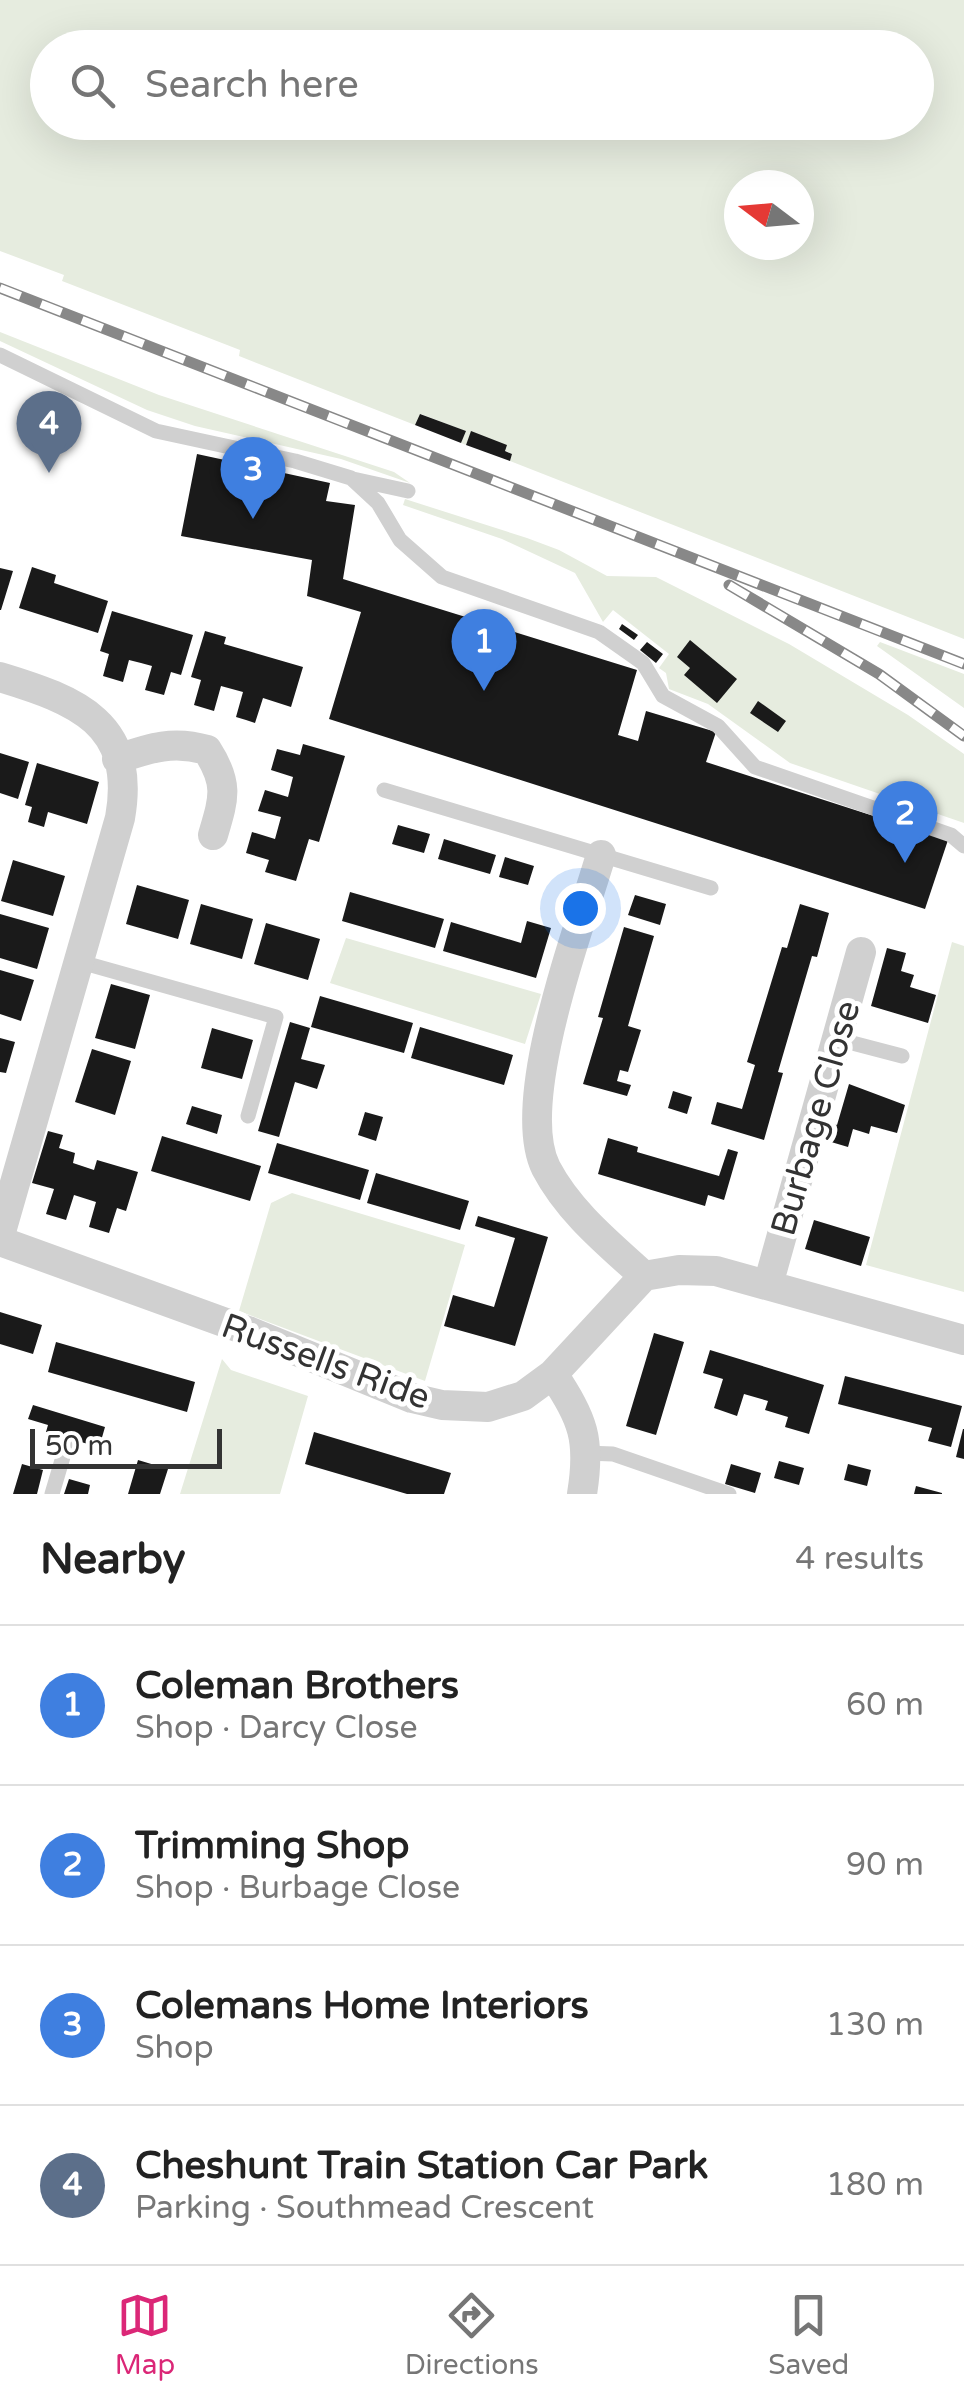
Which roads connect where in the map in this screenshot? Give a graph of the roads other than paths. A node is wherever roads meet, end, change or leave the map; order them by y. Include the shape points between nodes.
1 (0, 354) edge
2 (352, 478) junction
3 (408, 491) dead end
4 (0, 677) edge
5 (118, 759) junction
6 (384, 790) dead end
7 (213, 835) dead end
8 (964, 846) edge
9 (602, 855) junction
10 (712, 888) dead end
11 (861, 952) dead end
12 (77, 961) junction
13 (837, 1039) junction
14 (902, 1056) dead end
15 (248, 1116) dead end
16 (0, 1238) edge
17 (644, 1276) junction
18 (768, 1285) junction
19 (964, 1340) edge
20 (554, 1374) junction
21 (68, 1440) dead end
22 (586, 1452) junction
23 (52, 1494) edge
24 (582, 1494) edge
25 (729, 1494) edge

1 - 2 lane via 156,430
2 - 3 lane
2 - 8 lane via 378,503 400,540 442,577 599,632 643,664 662,696 718,726 755,766 951,835
4 - 5 street via 83,708
5 - 7 street via 160,744 207,750 225,794
5 - 12 street via 124,786 120,818
6 - 9 lane
9 - 10 lane
9 - 17 street via 548,1039 536,1134 562,1193
11 - 13 street, Burbage Close
12 - 15 lane via 276,1017
12 - 16 street
13 - 14 lane
13 - 18 street, Burbage Close
16 - 20 street, Russells Ride via 412,1398 488,1406 523,1396
17 - 18 street via 716,1271
17 - 20 street, Russells Ride
18 - 19 street
20 - 22 street via 578,1412
21 - 23 lane
22 - 24 street
22 - 25 lane via 612,1454

